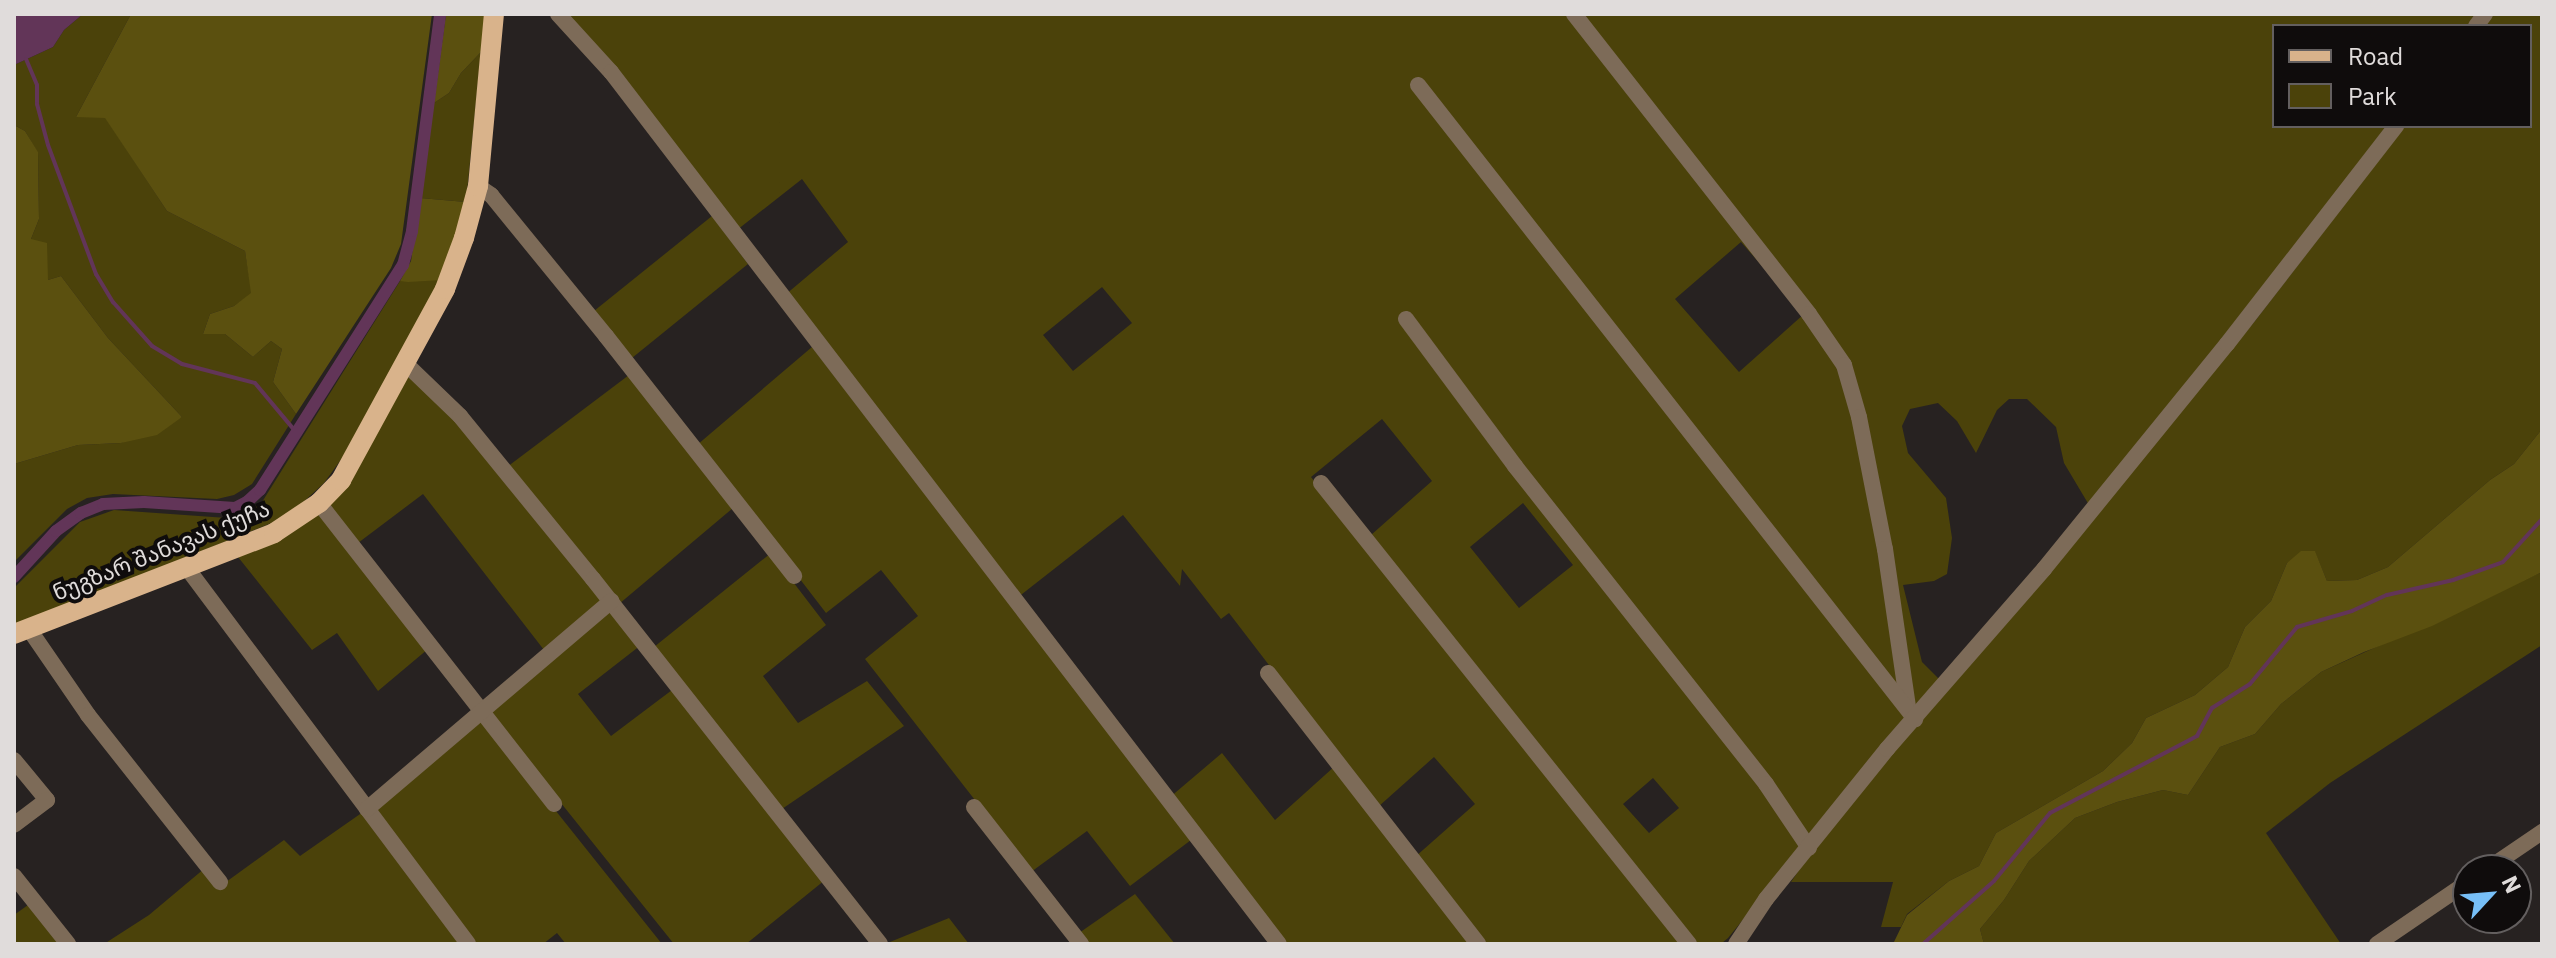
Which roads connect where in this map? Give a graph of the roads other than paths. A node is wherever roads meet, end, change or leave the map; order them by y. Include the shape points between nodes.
1 (494, 14) edge
2 (558, 14) edge
3 (1574, 14) edge
4 (1418, 85) dead end
5 (2394, 128) edge
6 (478, 186) junction
7 (1406, 319) dead end
8 (406, 364) junction
9 (1321, 483) dead end
10 (319, 503) junction
11 (187, 568) junction
12 (794, 576) dead end
13 (611, 601) junction
14 (21, 631) edge
15 (1268, 673) dead end
16 (482, 712) junction
17 (1912, 714) junction
18 (14, 760) edge
19 (554, 804) dead end
20 (974, 807) dead end
21 (367, 809) junction
22 (14, 825) edge
23 (2542, 833) edge
24 (1809, 848) junction
25 (2510, 854) edge
26 (14, 876) edge
27 (220, 882) dead end
28 (2452, 893) edge
29 (68, 944) edge
30 (468, 944) edge
31 (880, 944) edge
32 (1081, 944) edge
33 (1279, 944) edge
34 (1478, 944) edge
35 (1689, 944) edge
36 (1736, 944) edge
37 (2377, 944) edge

1 - 6 main road, ნუგზარ შანავას ქუჩა
2 - 33 street via 619,83
3 - 17 street via 1844,365 1885,549
4 - 17 street
5 - 17 street via 2044,569
6 - 8 main road, ნუგზარ შანავას ქუჩა via 445,289
6 - 12 street via 491,195 597,325
7 - 24 street via 1766,784
8 - 10 main road, ნუგზარ შანავას ქუჩა via 353,460
8 - 13 street via 460,416
9 - 35 street
10 - 11 main road, ნუგზარ შანავას ქუჩა via 274,533
10 - 16 street
11 - 14 main road, ნუგზარ შანავას ქუჩა
11 - 21 street
13 - 16 street
13 - 31 street
14 - 27 street
15 - 34 street
16 - 19 street
16 - 21 street
17 - 24 street
18 - 22 street via 47,800
20 - 32 street
21 - 30 street
23 - 25 street
24 - 36 street
26 - 29 street
28 - 37 street

